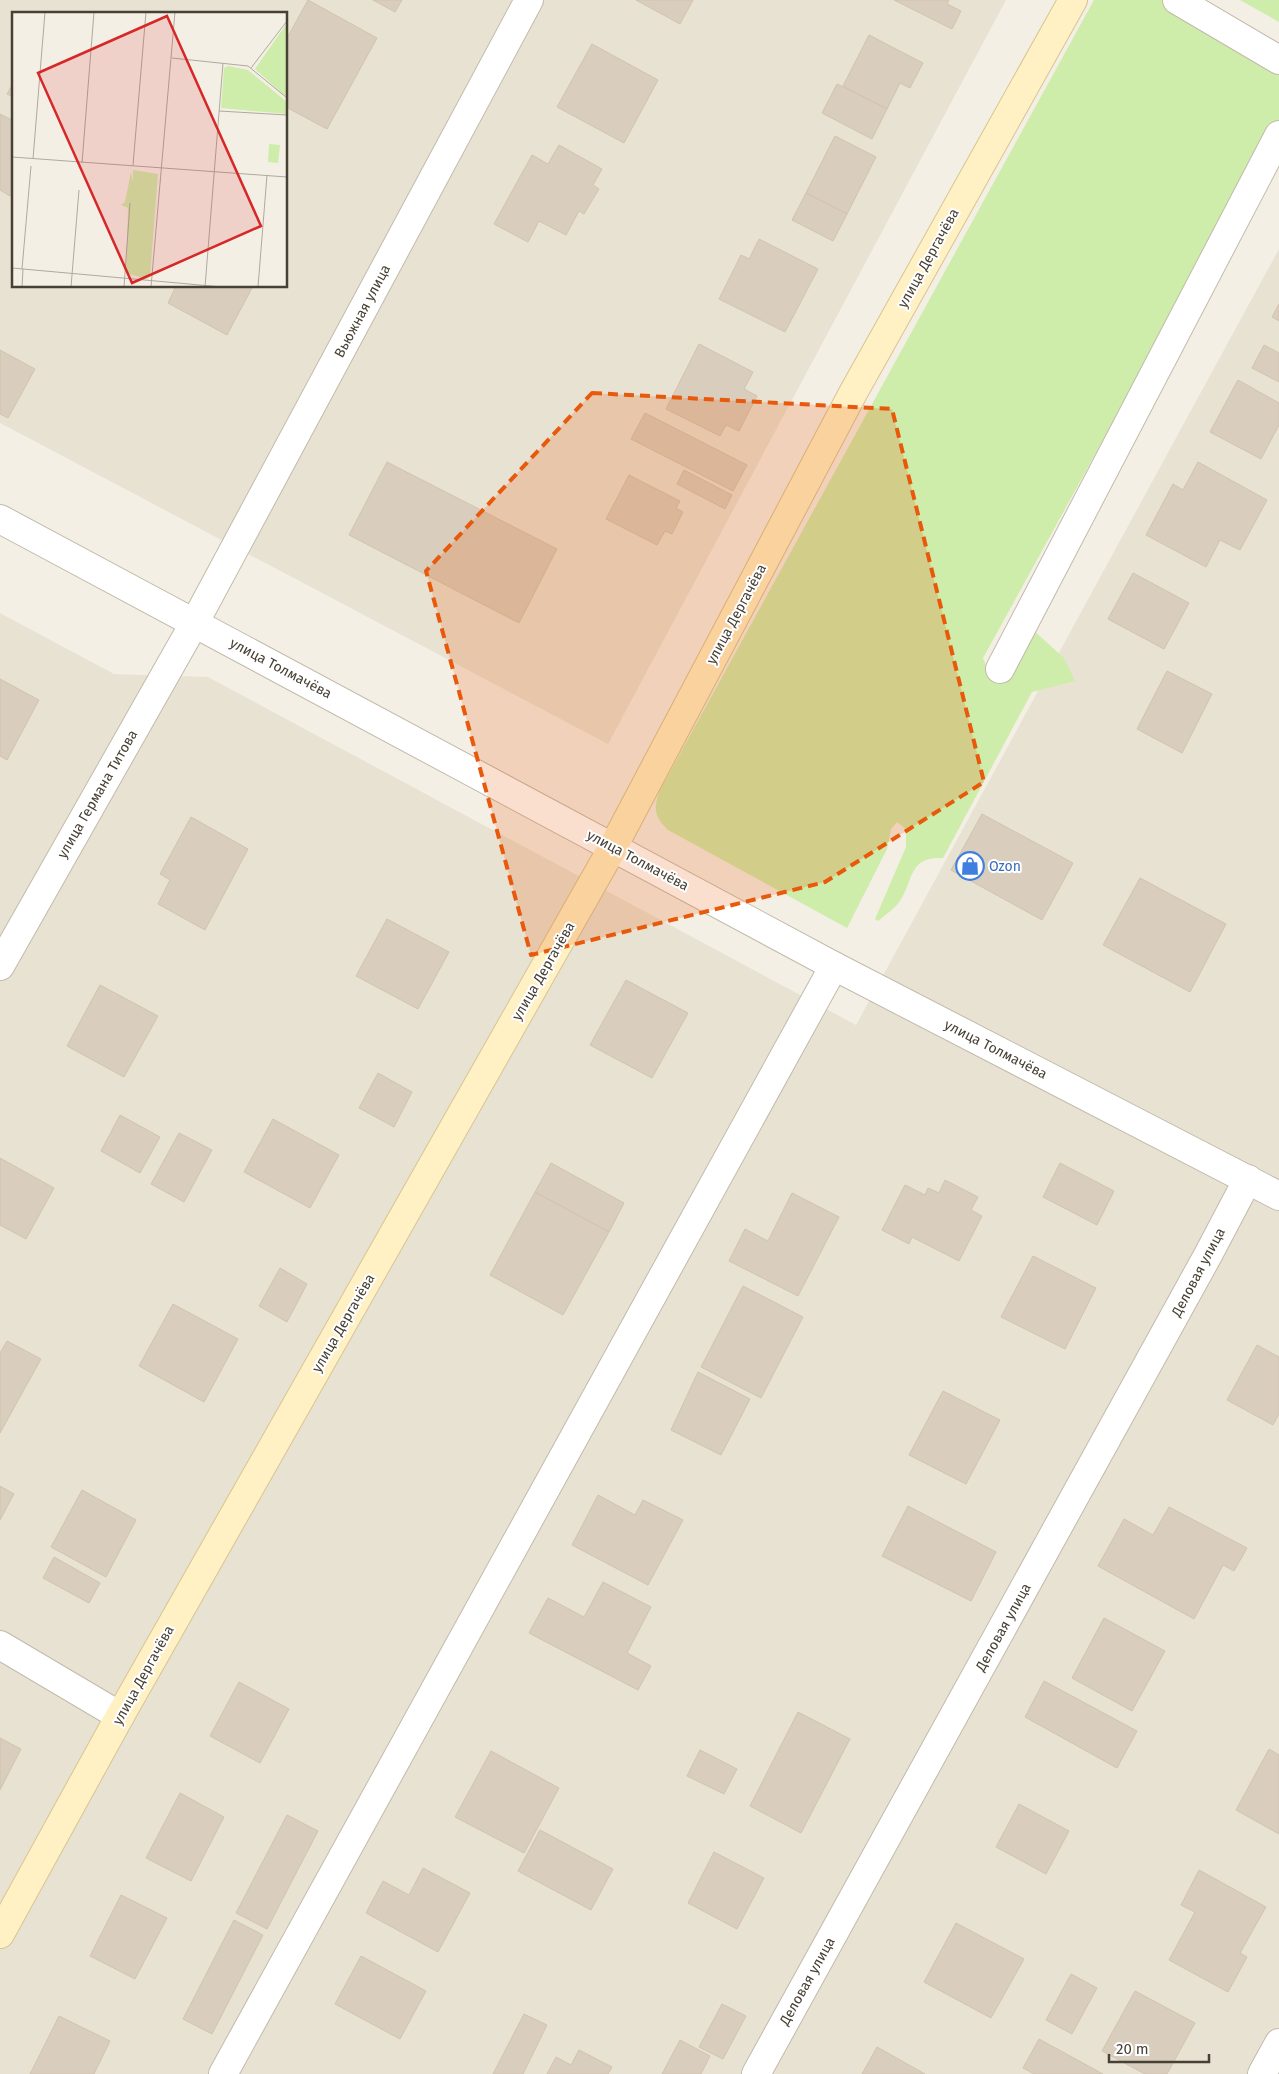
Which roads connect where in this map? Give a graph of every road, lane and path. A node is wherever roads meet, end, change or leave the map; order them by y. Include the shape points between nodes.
1 (529, 0) edge
2 (1073, 0) edge
3 (1177, 0) edge
4 (1279, 60) edge
5 (1279, 135) edge
6 (0, 519) edge
7 (195, 622) junction
8 (1000, 669) dead end
9 (613, 847) junction
10 (0, 966) edge
11 (834, 966) junction
12 (1248, 1179) junction
13 (1279, 1196) edge
14 (0, 1645) edge
15 (120, 1716) junction
16 (0, 1934) edge
17 (1279, 2043) edge
18 (222, 2074) edge
19 (756, 2074) edge
20 (1262, 2074) edge

1 - 7 street, Вьюжная улица
2 - 9 street, улица Дергачёва via 853,393
3 - 4 street
5 - 8 street
6 - 7 street, улица Толмачёва
7 - 9 street, улица Толмачёва
7 - 10 street, улица Германа Титова
9 - 11 street, улица Толмачёва
9 - 15 street, улица Дергачёва
11 - 12 street, улица Толмачёва
11 - 18 street
12 - 13 street, улица Толмачёва
12 - 19 street, Деловая улица
14 - 15 street
15 - 16 street, улица Дергачёва
17 - 20 street

